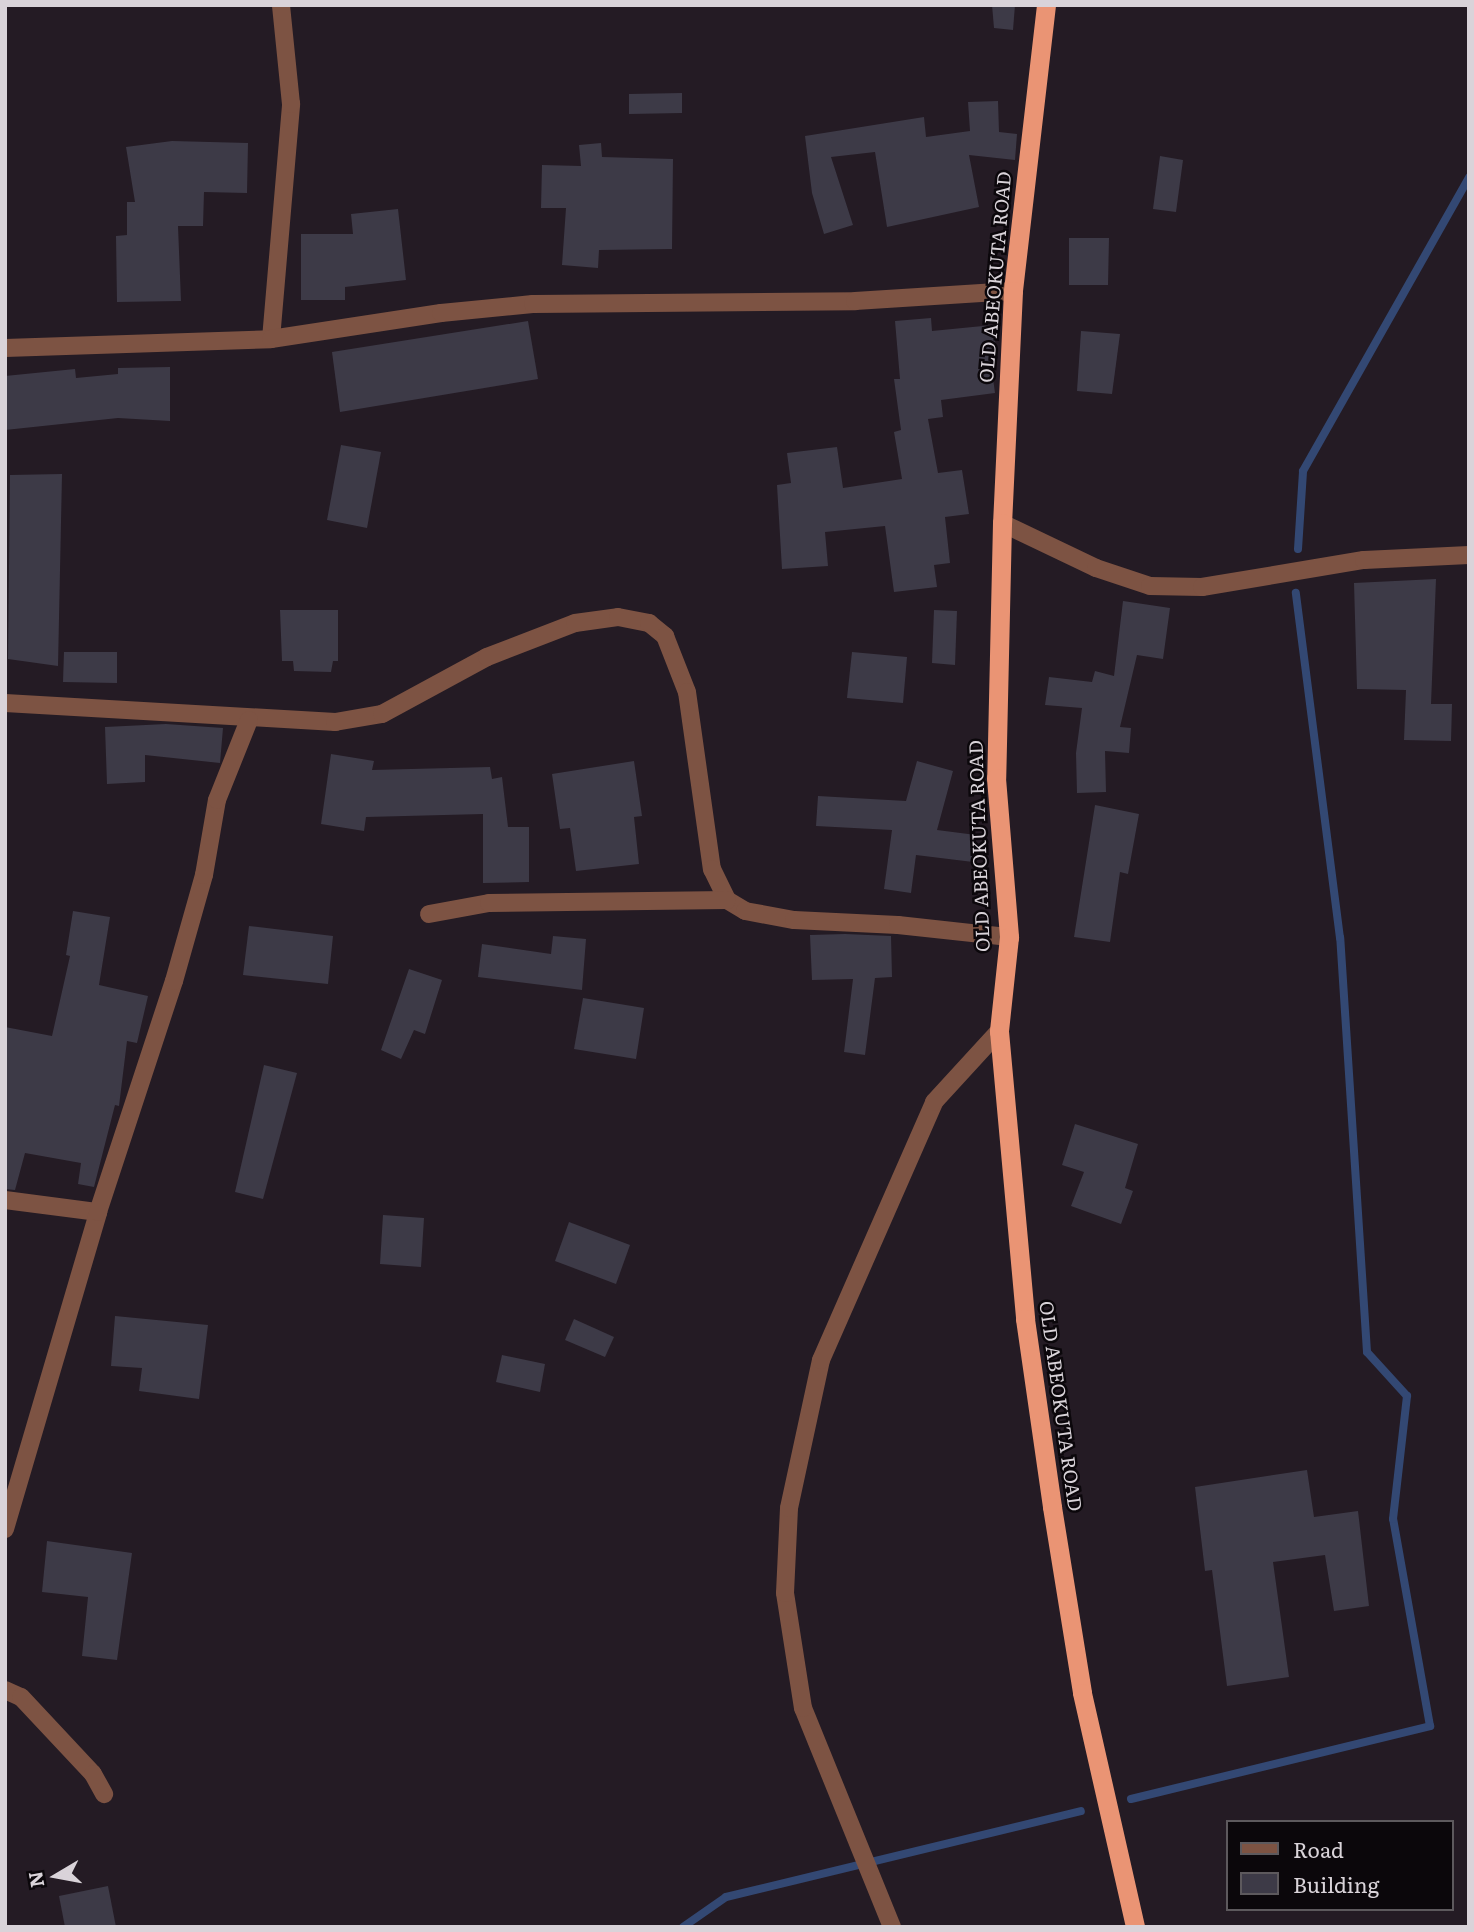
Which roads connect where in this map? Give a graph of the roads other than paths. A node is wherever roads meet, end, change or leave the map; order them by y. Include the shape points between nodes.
1 (281, 5) edge
2 (1046, 5) edge
3 (1013, 291) junction
4 (271, 339) junction
5 (5, 348) edge
6 (1002, 523) junction
7 (1469, 555) edge
8 (5, 703) edge
9 (249, 720) junction
10 (727, 900) junction
11 (429, 914) dead end
12 (1009, 937) junction
13 (999, 1031) junction
14 (5, 1200) edge
15 (98, 1212) junction
16 (5, 1529) edge
17 (5, 1690) edge
18 (104, 1794) dead end
19 (892, 1927) edge
20 (1135, 1927) edge

1 - 4 street via 291,104
2 - 3 highway, OLD ABEOKUTA ROAD
3 - 4 street via 855,301 533,304
3 - 6 highway, OLD ABEOKUTA ROAD
4 - 5 street
6 - 7 street via 1097,568 1150,586 1202,587 1364,560
6 - 12 highway, OLD ABEOKUTA ROAD via 996,778
8 - 9 street via 206,712
9 - 10 street via 335,722 382,714 487,657 575,624 618,617 649,622 665,636 687,692 712,869
9 - 15 street via 217,800 204,874 174,981
10 - 11 street via 489,903
10 - 12 street via 745,911 794,920
12 - 13 highway, OLD ABEOKUTA ROAD
13 - 19 street via 934,1102 918,1137 821,1360 789,1508 785,1593 803,1708
13 - 20 highway, OLD ABEOKUTA ROAD via 1025,1319 1052,1507 1082,1693
14 - 15 street
15 - 16 street
17 - 18 street via 30,1707 93,1774

